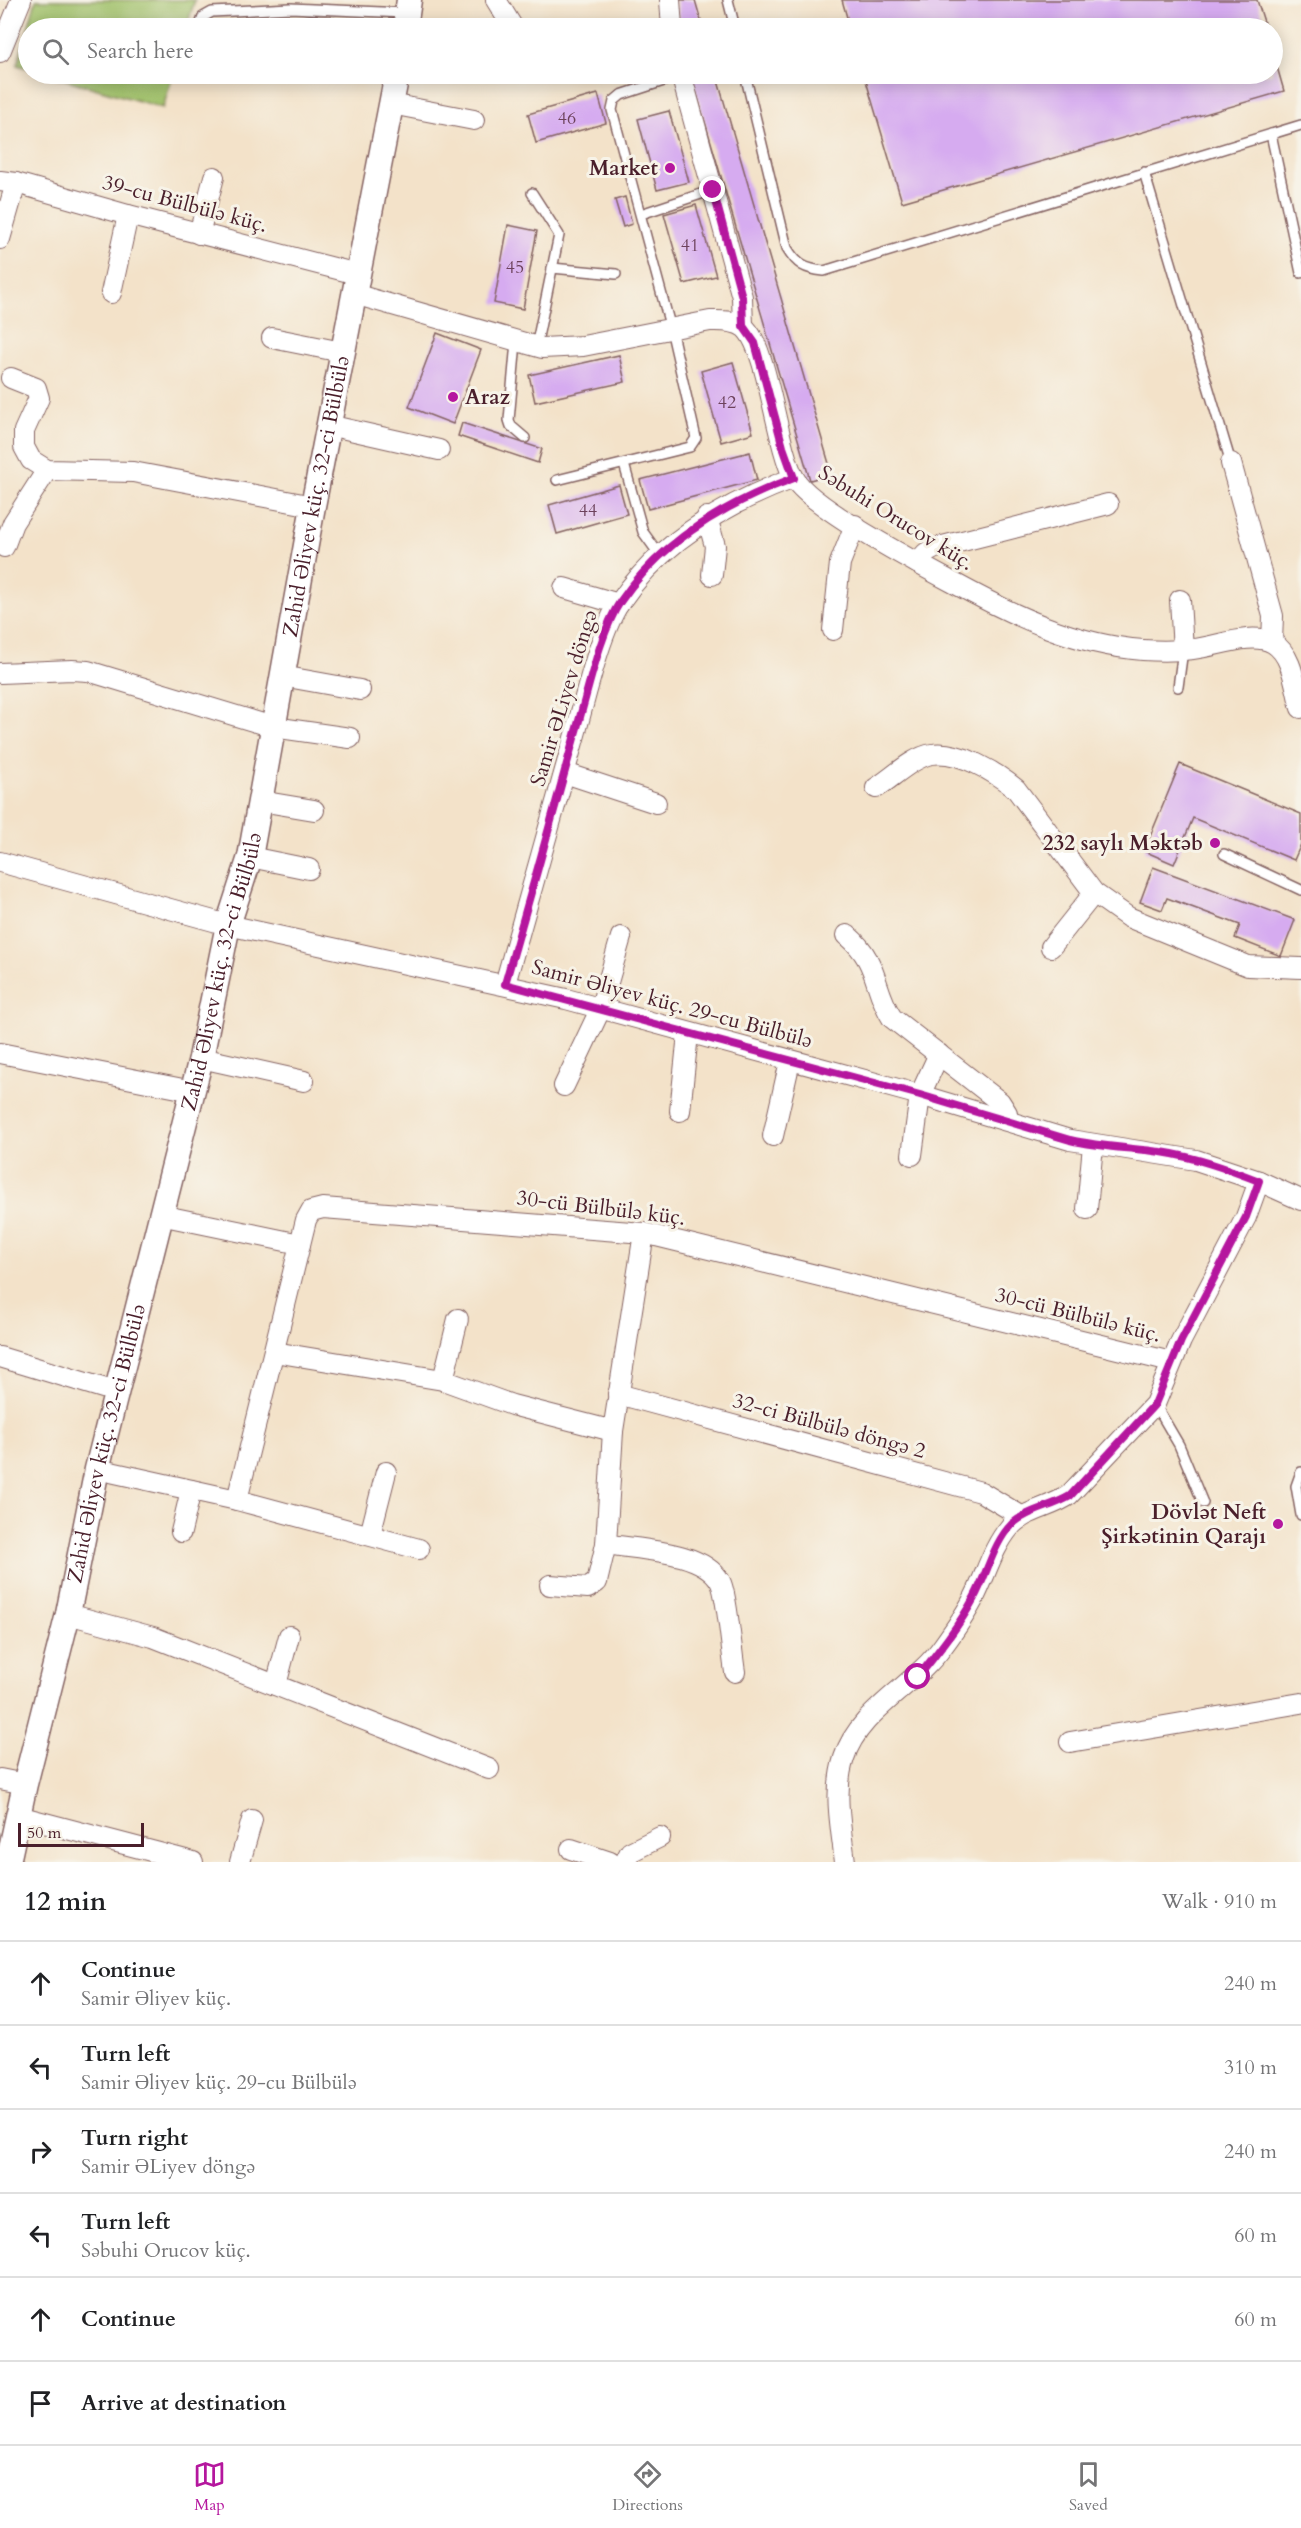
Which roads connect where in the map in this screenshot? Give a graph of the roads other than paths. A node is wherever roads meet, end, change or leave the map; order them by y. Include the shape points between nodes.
1 (21, 0) edge
2 (496, 0) edge
3 (669, 0) edge
4 (728, 0) edge
5 (407, 14) edge
6 (203, 18) edge
7 (507, 18) edge
8 (671, 18) edge
9 (732, 18) edge
10 (0, 52) edge
11 (395, 84) edge
12 (652, 84) edge
13 (684, 84) edge
14 (748, 84) edge
15 (391, 104) junction
16 (474, 120) dead end
17 (1301, 125) edge
18 (1270, 134) junction
19 (1144, 172) junction
20 (214, 177) dead end
21 (8, 182) edge
22 (713, 190) junction
23 (532, 192) dead end
24 (641, 214) junction
25 (128, 215) junction
26 (199, 234) junction
27 (0, 239) edge
28 (552, 267) junction
29 (1301, 273) edge
30 (616, 274) dead end
31 (355, 284) junction
32 (111, 293) dead end
33 (743, 326) junction
34 (671, 329) junction
35 (272, 338) dead end
36 (516, 342) junction
37 (536, 347) junction
38 (342, 352) junction
39 (11, 378) dead end
40 (328, 424) junction
41 (525, 438) dead end
42 (439, 450) dead end
43 (1231, 463) joint
44 (624, 464) junction
45 (47, 470) junction
46 (794, 478) junction
47 (557, 480) dead end
48 (1108, 504) dead end
49 (313, 506) junction
50 (707, 518) junction
51 (855, 525) junction
52 (4, 547) dead end
53 (660, 557) junction
54 (918, 563) junction
55 (712, 575) dead end
56 (564, 588) dead end
57 (1180, 600) dead end
58 (619, 604) junction
59 (833, 630) dead end
60 (1272, 642) junction
61 (1183, 650) junction
62 (0, 673) edge
63 (282, 676) junction
64 (1178, 687) dead end
65 (360, 690) dead end
66 (1301, 708) edge
67 (273, 727) junction
68 (350, 738) dead end
69 (565, 773) junction
70 (876, 788) dead end
71 (260, 801) junction
72 (656, 803) dead end
73 (314, 810) dead end
74 (1224, 854) dead end
75 (250, 857) junction
76 (0, 862) edge
77 (309, 869) dead end
78 (1301, 890) edge
79 (1094, 893) junction
80 (228, 925) junction
81 (847, 935) dead end
82 (621, 937) dead end
83 (1051, 947) dead end
84 (1301, 968) edge
85 (505, 984) junction
86 (600, 1010) junction
87 (688, 1034) junction
88 (0, 1053) edge
89 (939, 1054) junction
90 (201, 1058) junction
91 (790, 1061) junction
92 (304, 1081) dead end
93 (564, 1086) dead end
94 (193, 1091) junction
95 (920, 1095) junction
96 (680, 1111) dead end
97 (1002, 1118) junction
98 (773, 1136) dead end
99 (1093, 1145) junction
100 (912, 1155) dead end
101 (1259, 1181) junction
102 (1301, 1200) edge
103 (1087, 1209) dead end
104 (160, 1215) junction
105 (644, 1233) junction
106 (300, 1244) junction
107 (458, 1319) dead end
108 (274, 1352) junction
109 (0, 1357) edge
110 (1171, 1362) junction
111 (442, 1380) junction
112 (116, 1392) junction
113 (618, 1394) junction
114 (1155, 1404) junction
115 (613, 1431) junction
116 (97, 1469) junction
117 (386, 1472) dead end
118 (1301, 1472) edge
119 (191, 1490) junction
120 (237, 1500) junction
121 (1203, 1503) dead end
122 (1301, 1515) edge
123 (1022, 1516) junction
124 (181, 1532) dead end
125 (370, 1535) junction
126 (606, 1544) junction
127 (419, 1548) dead end
128 (550, 1585) dead end
129 (68, 1614) junction
130 (289, 1636) dead end
131 (735, 1672) dead end
132 (276, 1686) junction
133 (1301, 1703) edge
134 (1070, 1742) dead end
135 (489, 1769) dead end
136 (0, 1779) edge
137 (25, 1784) junction
138 (18, 1816) junction
139 (252, 1820) dead end
140 (660, 1837) dead end
141 (571, 1849) dead end
142 (8, 1862) edge
143 (193, 1862) edge
144 (240, 1862) edge
145 (610, 1862) edge
146 (625, 1862) edge
147 (845, 1862) edge

1 - 10 street
2 - 7 street
3 - 8 street
4 - 9 lane
5 - 6 lane via 290,8 212,12
11 - 15 street, Zahid Əliyev küç. 32-ci Bülbülə
12 - 24 lane via 621,95 612,110
13 - 22 street
14 - 19 lane via 787,248 804,269 824,271
15 - 16 street
15 - 31 street, Zahid Əliyev küç. 32-ci Bülbülə
17 - 18 lane
18 - 19 lane
18 - 29 lane
19 - 43 lane
20 - 26 street
21 - 25 street, 39-cu Bülbülə küç.
21 - 27 street
22 - 24 lane
22 - 33 street via 742,297
23 - 28 lane via 559,235
24 - 34 lane
25 - 26 street, 39-cu Bülbülə küç.
25 - 32 street
26 - 31 street, 39-cu Bülbülə küç.
28 - 30 lane
28 - 37 lane
31 - 36 street
31 - 38 street, Zahid Əliyev küç. 32-ci Bülbülə
33 - 34 street via 710,321
33 - 46 street, Səbuhi Orucov küç. via 755,343
34 - 37 street via 562,349
34 - 44 lane via 696,438 690,447
35 - 38 street
36 - 37 street
36 - 41 lane via 509,420
38 - 40 street, Zahid Əliyev küç. 32-ci Bülbülə
39 - 45 street via 36,388 39,398 24,431 24,447 31,460
40 - 42 street
40 - 49 street, Zahid Əliyev küç. 32-ci Bülbülə
43 - 60 street via 1273,616
44 - 47 lane
44 - 53 lane via 643,532
45 - 49 street via 133,472
45 - 52 street via 13,523
46 - 50 street, Samir ƏLiyev döngə
46 - 51 street, Səbuhi Orucov küç. via 808,495
48 - 54 street via 934,548
49 - 63 street, Zahid Əliyev küç. 32-ci Bülbülə
50 - 53 street, Samir ƏLiyev döngə
50 - 55 street via 714,546
51 - 54 street, Səbuhi Orucov küç.
51 - 59 street via 840,563
53 - 58 street, Samir ƏLiyev döngə
54 - 61 street, Səbuhi Orucov küç. via 1011,612 1069,635 1118,647
56 - 58 street
57 - 61 street
58 - 69 street, Samir ƏLiyev döngə via 597,658
60 - 61 street, Səbuhi Orucov küç. via 1250,639
60 - 66 street via 1288,658
61 - 64 lane
62 - 67 street via 88,671
63 - 65 street
63 - 67 street, Zahid Əliyev küç. 32-ci Bülbülə
67 - 68 street
67 - 71 street, Zahid Əliyev küç. 32-ci Bülbülə
69 - 72 street
69 - 85 street, Samir ƏLiyev döngə
70 - 79 street via 931,754 954,755 1004,779 1016,789
71 - 73 street
71 - 75 street, Zahid Əliyev küç. 32-ci Bülbülə
74 - 78 lane
75 - 77 street
75 - 80 street, Zahid Əliyev küç. 32-ci Bülbülə
76 - 80 street, Samir Əliyev küç. 29-cu Bülbülə
79 - 83 street
79 - 84 street via 1128,917 1248,966
80 - 85 street, Samir Əliyev küç. 29-cu Bülbülə
80 - 90 street, Zahid Əliyev küç. 32-ci Bülbülə
81 - 89 street via 862,948 876,972 884,1006 892,1018
82 - 86 street
85 - 86 street, Samir Əliyev küç. 29-cu Bülbülə
86 - 87 street, Samir Əliyev küç. 29-cu Bülbülə
86 - 93 street
87 - 91 street, Samir Əliyev küç. 29-cu Bülbülə
87 - 96 street
88 - 94 street
89 - 95 street
89 - 97 street via 1000,1102 1007,1113
90 - 92 street
90 - 94 street, Zahid Əliyev küç. 32-ci Bülbülə
91 - 95 street, Samir Əliyev küç. 29-cu Bülbülə
91 - 98 street
94 - 104 street, Zahid Əliyev küç. 32-ci Bülbülə
95 - 97 street, Samir Əliyev küç. 29-cu Bülbülə
95 - 100 street
97 - 99 street, Samir Əliyev küç. 29-cu Bülbülə
99 - 101 street, Samir Əliyev küç. 29-cu Bülbülə via 1164,1153
99 - 103 street
101 - 102 street, Samir Əliyev küç. 29-cu Bülbülə
101 - 110 street via 1246,1217
104 - 106 street
104 - 112 street, Zahid Əliyev küç. 32-ci Bülbülə
105 - 106 street, 30-cü Bülbülə küç. via 323,1208 311,1211
105 - 110 street, 30-cü Bülbülə küç.
105 - 113 street
106 - 108 street, 30-cü Bülbülə küç.
107 - 111 street
108 - 111 street
108 - 120 street, 30-cü Bülbülə küç.
109 - 112 street
110 - 114 street
111 - 115 street via 512,1405
112 - 116 street, Zahid Əliyev küç. 32-ci Bülbülə
113 - 115 street
113 - 123 street, 32-ci Bülbülə döngə 2 via 981,1492
114 - 121 lane via 1179,1445
114 - 123 street via 1070,1496
115 - 126 street
116 - 119 street
116 - 129 street, Zahid Əliyev küç. 32-ci Bülbülə
117 - 125 street
118 - 122 lane via 1296,1486
119 - 120 street
119 - 124 street
120 - 125 street
123 - 147 street via 1000,1542 974,1598 942,1647 918,1677 874,1712 853,1736 838,1782
125 - 127 street
126 - 128 street via 597,1582 588,1588
126 - 131 street via 694,1558 710,1568 722,1583
129 - 132 street via 153,1637
129 - 137 street, Zahid Əliyev küç. 32-ci Bülbülə
130 - 132 street
132 - 135 street
133 - 134 street
136 - 137 street
137 - 138 street, Zahid Əliyev küç. 32-ci Bülbülə
138 - 142 street, Zahid Əliyev küç. 32-ci Bülbülə
138 - 143 street
139 - 144 street
140 - 146 street via 630,1852
141 - 145 street

